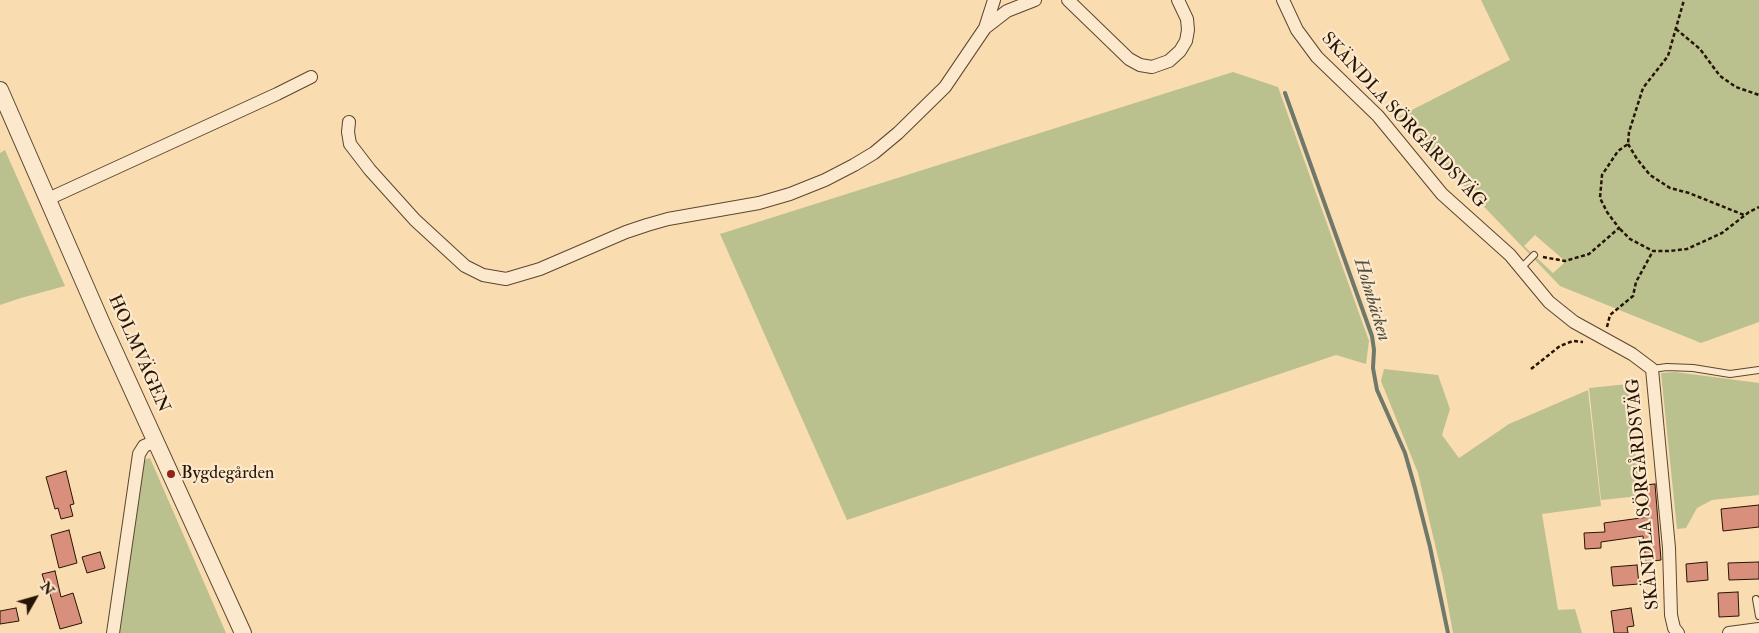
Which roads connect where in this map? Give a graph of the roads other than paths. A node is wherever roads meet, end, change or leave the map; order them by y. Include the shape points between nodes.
1 (994, 0) edge
2 (1035, 0) edge
3 (1068, 0) edge
4 (1178, 0) edge
5 (1283, 0) edge
6 (985, 28) junction
7 (311, 77) dead end
8 (0, 90) edge
9 (349, 122) dead end
10 (48, 199) junction
11 (1534, 255) road end
12 (1521, 268) junction
13 (1652, 369) junction
14 (1759, 370) edge
15 (156, 441) junction
16 (1756, 599) dead end
17 (1759, 616) edge
18 (1759, 629) edge
19 (113, 633) edge
20 (243, 633) edge
21 (1678, 633) edge
22 (1729, 633) edge

1 - 6 street
2 - 6 street via 1006,11
3 - 4 street via 1129,59 1152,67 1169,61 1186,41 1187,19
5 - 12 street, SKÄNDLA SÖRGÅRDSVÄG via 1302,38 1320,61 1378,116 1442,194
6 - 9 street via 936,97 885,144 842,172 807,188 758,203 647,225 540,269 506,279 483,276 465,266 415,220 350,144
7 - 10 street
8 - 10 street, HOLMVÄGEN
10 - 15 street, HOLMVÄGEN
11 - 12 lane
12 - 13 street, SKÄNDLA SÖRGÅRDSVÄG via 1557,310
13 - 14 lane via 1693,368 1730,374
13 - 21 street, SKÄNDLA SÖRGÅRDSVÄG via 1669,548 1671,615
15 - 19 street via 144,446 139,454
15 - 20 street, HOLMVÄGEN
16 - 17 lane
18 - 22 street

